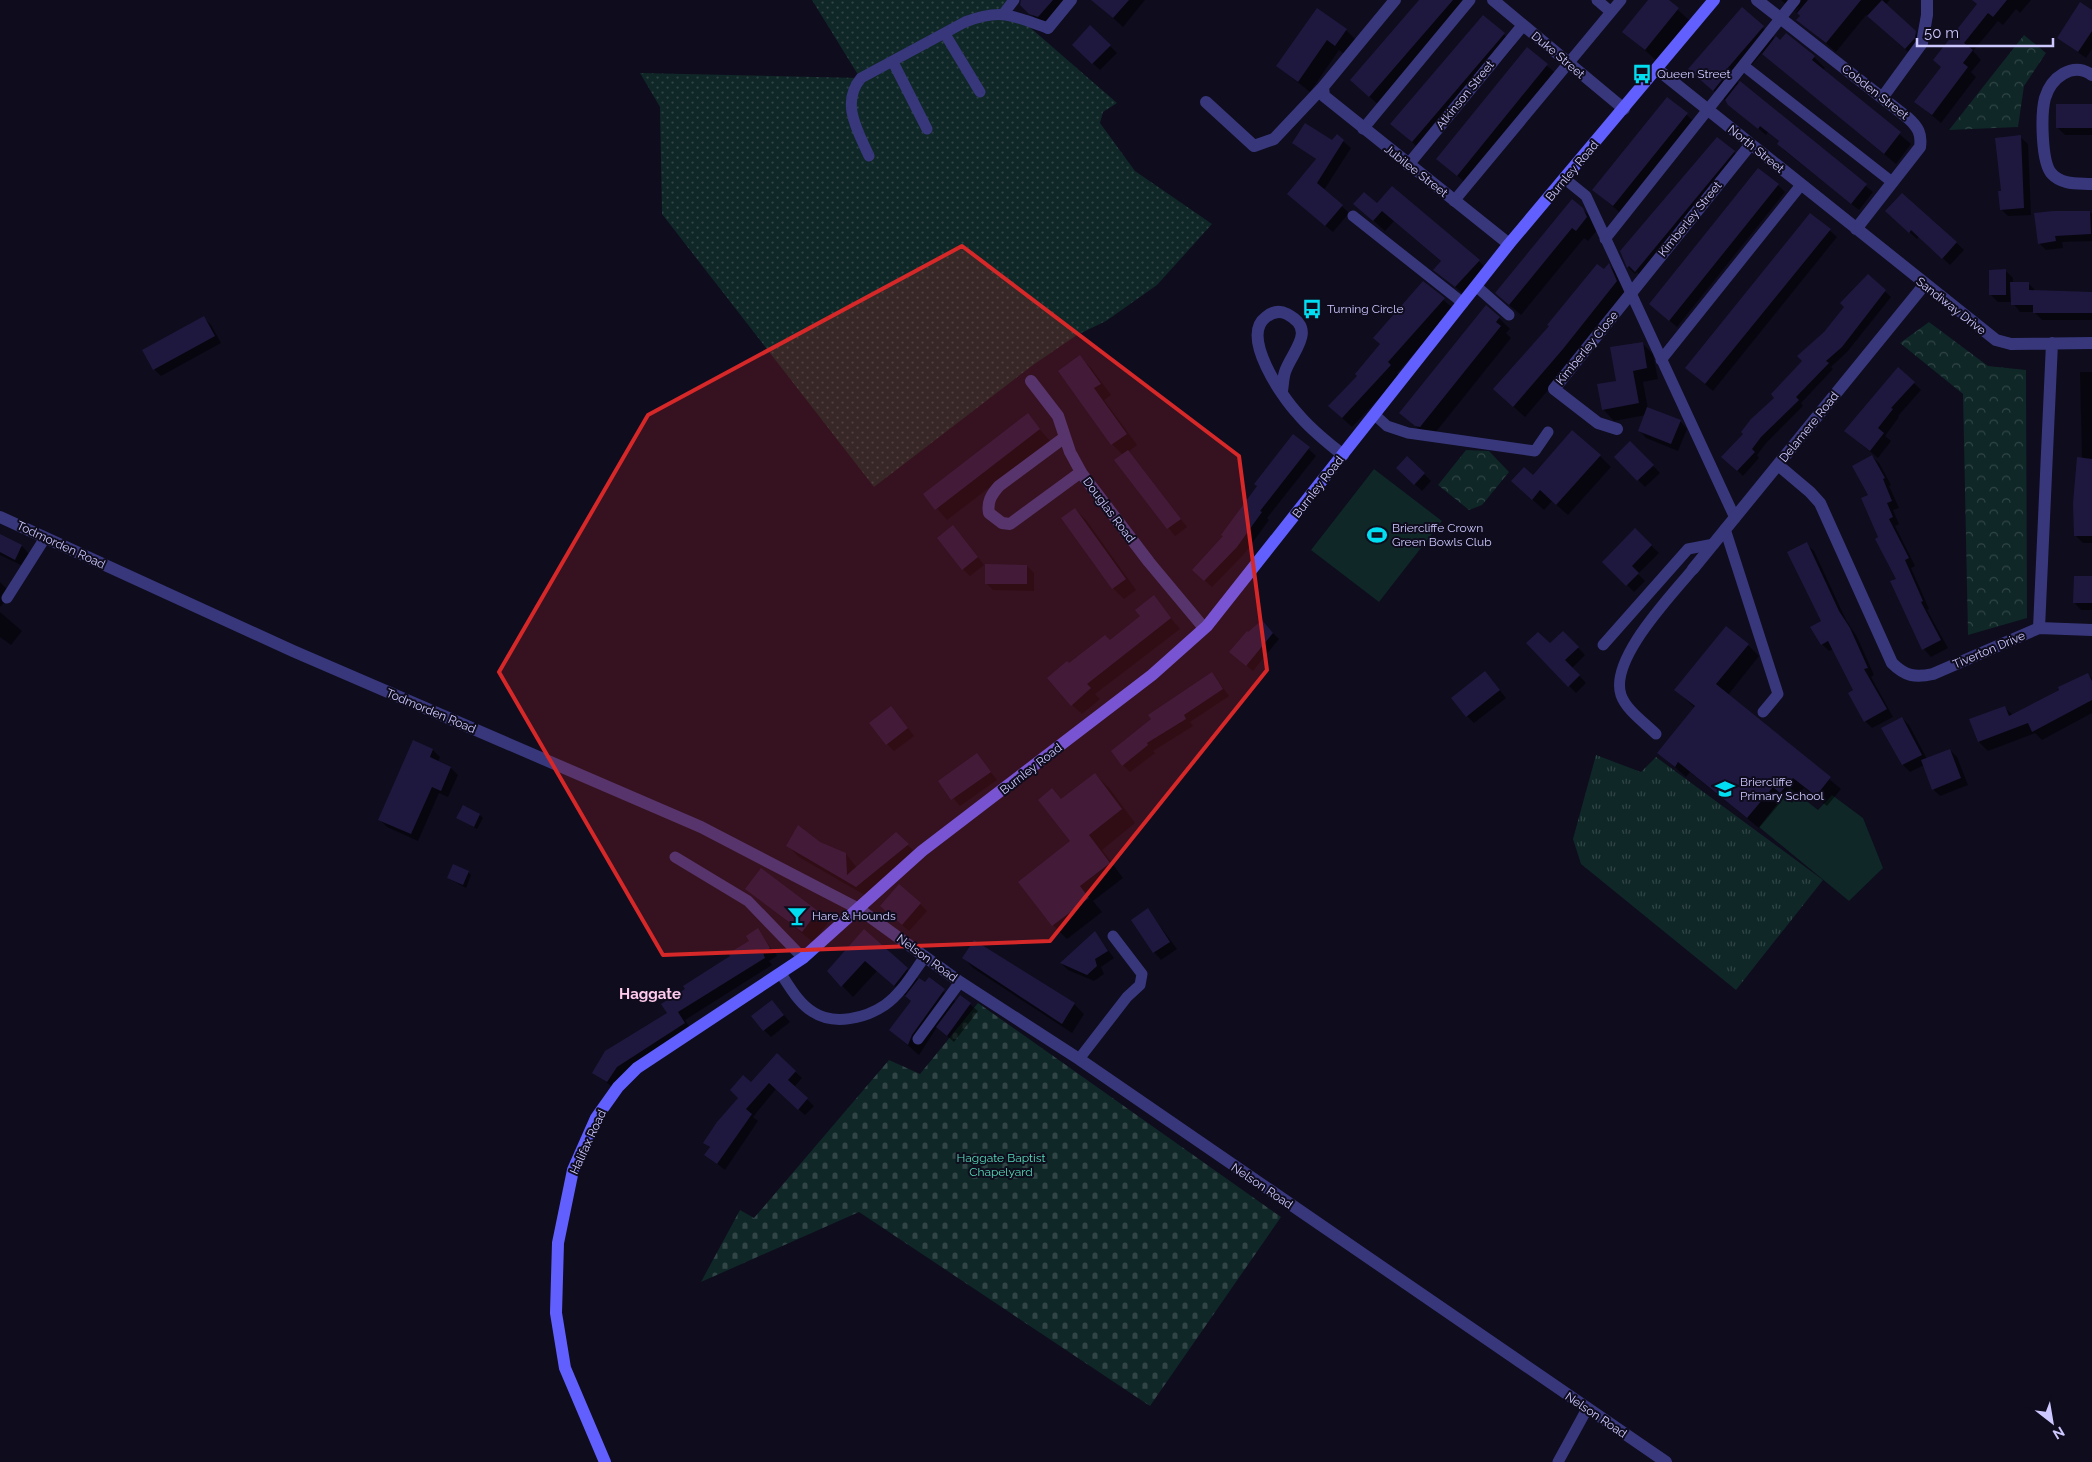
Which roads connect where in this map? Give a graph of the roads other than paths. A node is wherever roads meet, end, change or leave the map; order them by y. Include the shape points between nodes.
1 (1014, 0) edge
2 (1071, 0) edge
3 (1395, 0) edge
4 (1470, 0) edge
5 (1493, 0) edge
6 (1597, 0) edge
7 (1620, 0) edge
8 (1757, 0) edge
9 (1795, 0) edge
10 (1927, 0) edge
11 (1712, 1) edge
12 (1611, 12) junction
13 (1004, 13) junction
14 (1781, 19) junction
15 (1523, 25) junction
16 (1048, 28) joint
17 (945, 34) junction
18 (893, 62) junction
19 (1569, 64) junction
20 (1744, 66) junction
21 (1657, 69) junction
22 (2092, 75) edge
23 (980, 92) dead end
24 (1324, 92) junction
25 (1882, 98) junction
26 (1206, 102) dead end
27 (1624, 109) junction
28 (1708, 110) junction
29 (927, 129) dead end
30 (1362, 129) junction
31 (1751, 144) junction
32 (869, 156) dead end
33 (1408, 165) junction
34 (1565, 179) junction
35 (1892, 182) junction
36 (2092, 184) edge
37 (1801, 185) junction
38 (1454, 201) junction
39 (1353, 216) dead end
40 (1856, 229) junction
41 (1605, 239) junction
42 (1509, 244) junction
43 (1924, 284) junction
44 (1476, 286) junction
45 (1630, 294) junction
46 (1463, 303) junction
47 (1509, 315) dead end
48 (2052, 343) junction
49 (2092, 343) edge
50 (1661, 360) junction
51 (1031, 381) dead end
52 (1282, 391) junction
53 (1375, 415) junction
54 (1617, 429) dead end
55 (1548, 432) dead end
56 (1065, 438) junction
57 (1343, 455) junction
58 (1778, 465) junction
59 (1081, 472) junction
60 (0, 517) edge
61 (1735, 518) junction
62 (1725, 530) junction
63 (45, 538) junction
64 (1714, 544) junction
65 (1693, 569) joint
66 (7, 598) dead end
67 (1204, 628) junction
68 (2039, 628) junction
69 (2092, 630) edge
70 (1603, 645) dead end
71 (1763, 712) dead end
72 (1656, 734) dead end
73 (675, 857) dead end
74 (859, 909) junction
75 (1112, 936) dead end
76 (803, 958) junction
77 (924, 958) junction
78 (781, 974) junction
79 (960, 982) junction
80 (918, 1038) dead end
81 (1078, 1059) junction
82 (1587, 1409) junction
83 (605, 1462) edge
84 (1558, 1462) edge
85 (1666, 1462) edge

1 - 13 lane
2 - 16 street
3 - 24 street
4 - 30 lane
5 - 15 street, Duke Street
6 - 12 lane
7 - 12 lane
8 - 14 street, Cobden Street
9 - 14 lane
10 - 25 street via 1922,43
11 - 21 street, Burnley Road
12 - 19 lane
13 - 16 lane
13 - 17 lane via 982,15
14 - 20 lane
14 - 25 street, Cobden Street
15 - 19 street, Duke Street
15 - 33 street, Atkinson Street
17 - 18 lane
17 - 23 lane
18 - 29 lane
18 - 32 lane via 861,78 853,88 850,106
19 - 27 street, Duke Street
19 - 38 lane
20 - 28 lane
20 - 35 lane
21 - 27 street, Burnley Road
21 - 28 street, North Street
22 - 36 street via 2075,69 2062,73 2050,86 2044,100 2044,156 2052,175 2066,183
24 - 26 street via 1274,139 1254,146
24 - 30 street, Jubilee Street
25 - 35 street, Cobden Street via 1915,124 1921,136 1920,147
27 - 34 street, Burnley Road
28 - 31 street, North Street
28 - 41 lane
30 - 33 street, Jubilee Street
31 - 37 street, North Street
31 - 45 street, Kimberley Street
33 - 38 street, Jubilee Street
34 - 41 lane via 1586,196
34 - 42 street, Burnley Road
35 - 40 street, Cobden Street
37 - 40 street, North Street
37 - 50 lane
38 - 42 street, Jubilee Street
39 - 46 lane
40 - 43 street, Sandiway Drive
41 - 45 lane
42 - 44 street, Burnley Road
43 - 48 street, Sandiway Drive via 1996,340 2011,344
43 - 58 street, Delamere Road
44 - 46 street, Burnley Road
44 - 47 lane
45 - 50 lane
45 - 54 street, Kimberley Close via 1554,389 1598,424
46 - 53 street, Burnley Road
48 - 49 street, Sandiway Drive
48 - 68 street, Tiverton Drive
50 - 61 lane
51 - 56 street, Douglas Road via 1058,416
52 - 52 street via 1262,358 1257,341 1257,329 1264,318 1275,312 1284,312 1296,319 1301,329 1300,342 1285,371
52 - 57 street via 1296,413
53 - 55 lane via 1387,426 1408,433 1535,451
53 - 57 street, Burnley Road
56 - 59 street, Douglas Road
56 - 59 street via 998,486 988,506 989,513 1002,523 1010,524
57 - 67 street, Burnley Road
58 - 61 street, Delamere Road
58 - 68 street, Tiverton Drive via 1820,503 1892,663 1899,670 1919,678
59 - 67 street, Douglas Road via 1148,562
60 - 63 street, Todmorden Road
61 - 62 street, Delamere Road
62 - 64 street, Delamere Road
62 - 71 lane via 1778,694
63 - 66 lane
63 - 74 street, Todmorden Road via 292,651 701,827
64 - 65 street, Delamere Road
64 - 70 lane via 1688,549
65 - 72 lane via 1635,643 1619,680 1620,695
67 - 74 street, Burnley Road via 1152,675 922,851
68 - 69 street
73 - 76 lane via 748,901
74 - 76 street, Halifax Road
74 - 77 street, Nelson Road
75 - 81 lane via 1142,974 1140,985
76 - 78 street, Halifax Road
77 - 78 lane via 886,1004 844,1020 822,1018 812,1012
77 - 79 street, Nelson Road
78 - 83 street, Halifax Road via 637,1068 618,1087 596,1118 573,1170 558,1243 556,1313 565,1368
79 - 80 lane
79 - 81 street, Nelson Road
81 - 82 street, Nelson Road
82 - 84 lane
82 - 85 street, Nelson Road

